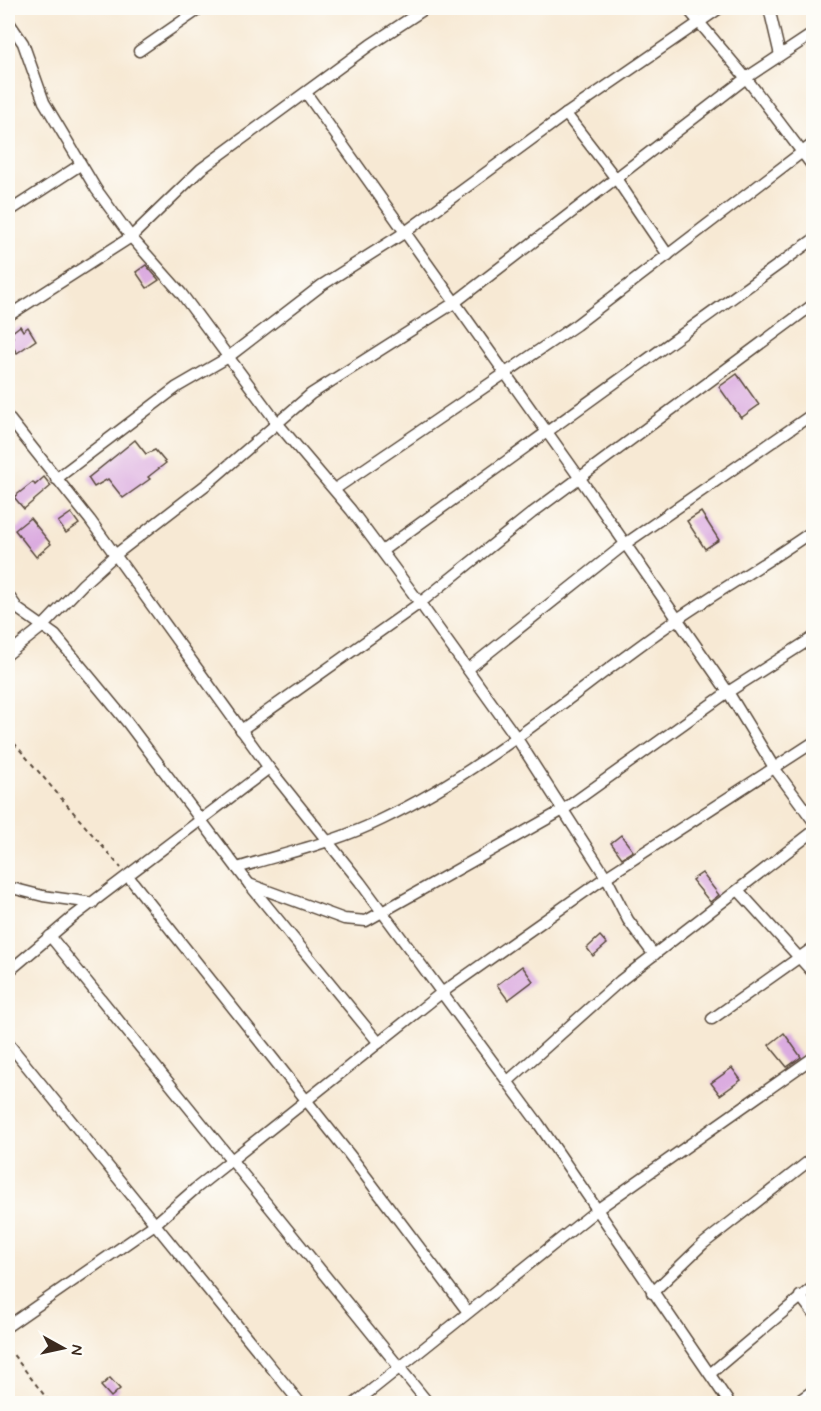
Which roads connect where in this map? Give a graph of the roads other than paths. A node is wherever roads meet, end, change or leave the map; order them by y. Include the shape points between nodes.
1 (201, 8) edge
2 (424, 8) edge
3 (687, 8) edge
4 (720, 8) edge
5 (769, 8) edge
6 (8, 21) edge
7 (699, 22) junction
8 (813, 33) edge
9 (139, 51) dead end
10 (780, 55) junction
11 (746, 78) junction
12 (306, 93) junction
13 (566, 114) junction
14 (813, 142) edge
15 (802, 152) junction
16 (80, 165) junction
17 (813, 168) edge
18 (617, 180) junction
19 (8, 212) edge
20 (404, 233) junction
21 (131, 237) junction
22 (813, 239) edge
23 (668, 255) junction
24 (454, 303) junction
25 (813, 304) edge
26 (8, 316) edge
27 (227, 358) junction
28 (504, 373) junction
29 (813, 412) edge
30 (8, 417) edge
31 (278, 424) junction
32 (548, 433) junction
33 (579, 477) junction
34 (56, 479) junction
35 (335, 489) junction
36 (813, 530) edge
37 (626, 544) junction
38 (382, 551) junction
39 (115, 555) junction
40 (8, 595) edge
41 (420, 603) junction
42 (677, 619) junction
43 (42, 627) junction
44 (813, 637) edge
45 (8, 654) edge
46 (468, 669) junction
47 (728, 692) junction
48 (241, 730) junction
49 (516, 737) junction
50 (813, 742) edge
51 (269, 768) junction
52 (775, 769) junction
53 (563, 810) junction
54 (203, 820) junction
55 (813, 822) edge
56 (813, 831) edge
57 (328, 841) junction
58 (237, 868) junction
59 (128, 876) junction
60 (606, 877) junction
61 (249, 884) junction
62 (8, 886) edge
63 (739, 891) junction
64 (93, 903) junction
65 (382, 912) junction
66 (50, 936) junction
67 (813, 947) edge
68 (654, 955) junction
69 (800, 958) junction
70 (8, 972) edge
71 (813, 974) edge
72 (440, 994) junction
73 (712, 1019) dead end
74 (8, 1043) edge
75 (379, 1043) junction
76 (813, 1057) edge
77 (507, 1082) junction
78 (307, 1101) junction
79 (813, 1157) edge
80 (232, 1161) junction
81 (598, 1209) junction
82 (155, 1224) junction
83 (813, 1286) edge
84 (652, 1293) junction
85 (800, 1296) junction
86 (468, 1312) junction
87 (813, 1314) edge
88 (8, 1326) edge
89 (400, 1368) junction
90 (711, 1373) junction
91 (813, 1390) edge
92 (301, 1404) edge
93 (354, 1404) edge
94 (429, 1404) edge
95 (730, 1404) edge
96 (794, 1404) edge

1 - 9 street
2 - 12 street
3 - 7 street
4 - 7 street
5 - 10 street
6 - 16 street via 23,43 44,102
7 - 11 street
7 - 13 street
8 - 10 street
10 - 11 street
11 - 15 street
11 - 18 street
12 - 20 street
12 - 21 street via 201,169
13 - 18 street
13 - 20 street
14 - 15 street
15 - 17 street
15 - 23 street
16 - 19 street
16 - 21 street
18 - 23 street
18 - 24 street
20 - 24 street
20 - 27 street via 322,285
21 - 26 street
21 - 27 street via 181,293
22 - 32 street
23 - 28 street
24 - 28 street
24 - 31 street via 325,384
25 - 33 street
27 - 31 street
27 - 34 street via 177,387
28 - 32 street
28 - 35 street
29 - 37 street
30 - 34 street
31 - 35 street
31 - 39 street
32 - 33 street
32 - 38 street
33 - 37 street
33 - 41 street
34 - 39 street
35 - 38 street
36 - 42 street
37 - 42 street
37 - 46 street
38 - 41 street
39 - 43 street
39 - 48 street
40 - 43 street via 18,609
41 - 46 street
41 - 48 street
42 - 47 street
42 - 49 street
43 - 45 street
43 - 54 street via 55,635
44 - 47 street
46 - 49 street
47 - 52 street
47 - 53 street
48 - 51 street
49 - 53 street
49 - 57 street via 407,807
50 - 52 street
51 - 54 street
51 - 57 street
52 - 55 street
52 - 60 street
53 - 60 street
53 - 65 street
54 - 58 street
54 - 59 street
56 - 63 street
57 - 58 street
57 - 65 street
58 - 61 street
59 - 64 street
59 - 78 street
60 - 68 street via 628,920
60 - 72 street
61 - 65 street via 344,919 366,921
61 - 75 street
62 - 64 street
63 - 68 street
63 - 69 street
64 - 66 street
65 - 72 street
66 - 70 street
66 - 80 street
67 - 69 street
68 - 77 street
69 - 71 street
69 - 73 street
72 - 75 street
72 - 77 street
74 - 82 street
75 - 78 street
76 - 81 street
77 - 81 street
78 - 80 street
78 - 86 street
79 - 84 street via 703,1244
80 - 82 street
80 - 89 street
81 - 84 street
81 - 86 street
82 - 88 street
82 - 92 street
83 - 85 street
84 - 90 street
85 - 87 street
85 - 90 street
86 - 89 street
89 - 93 street
89 - 94 street
90 - 95 street
91 - 96 street

